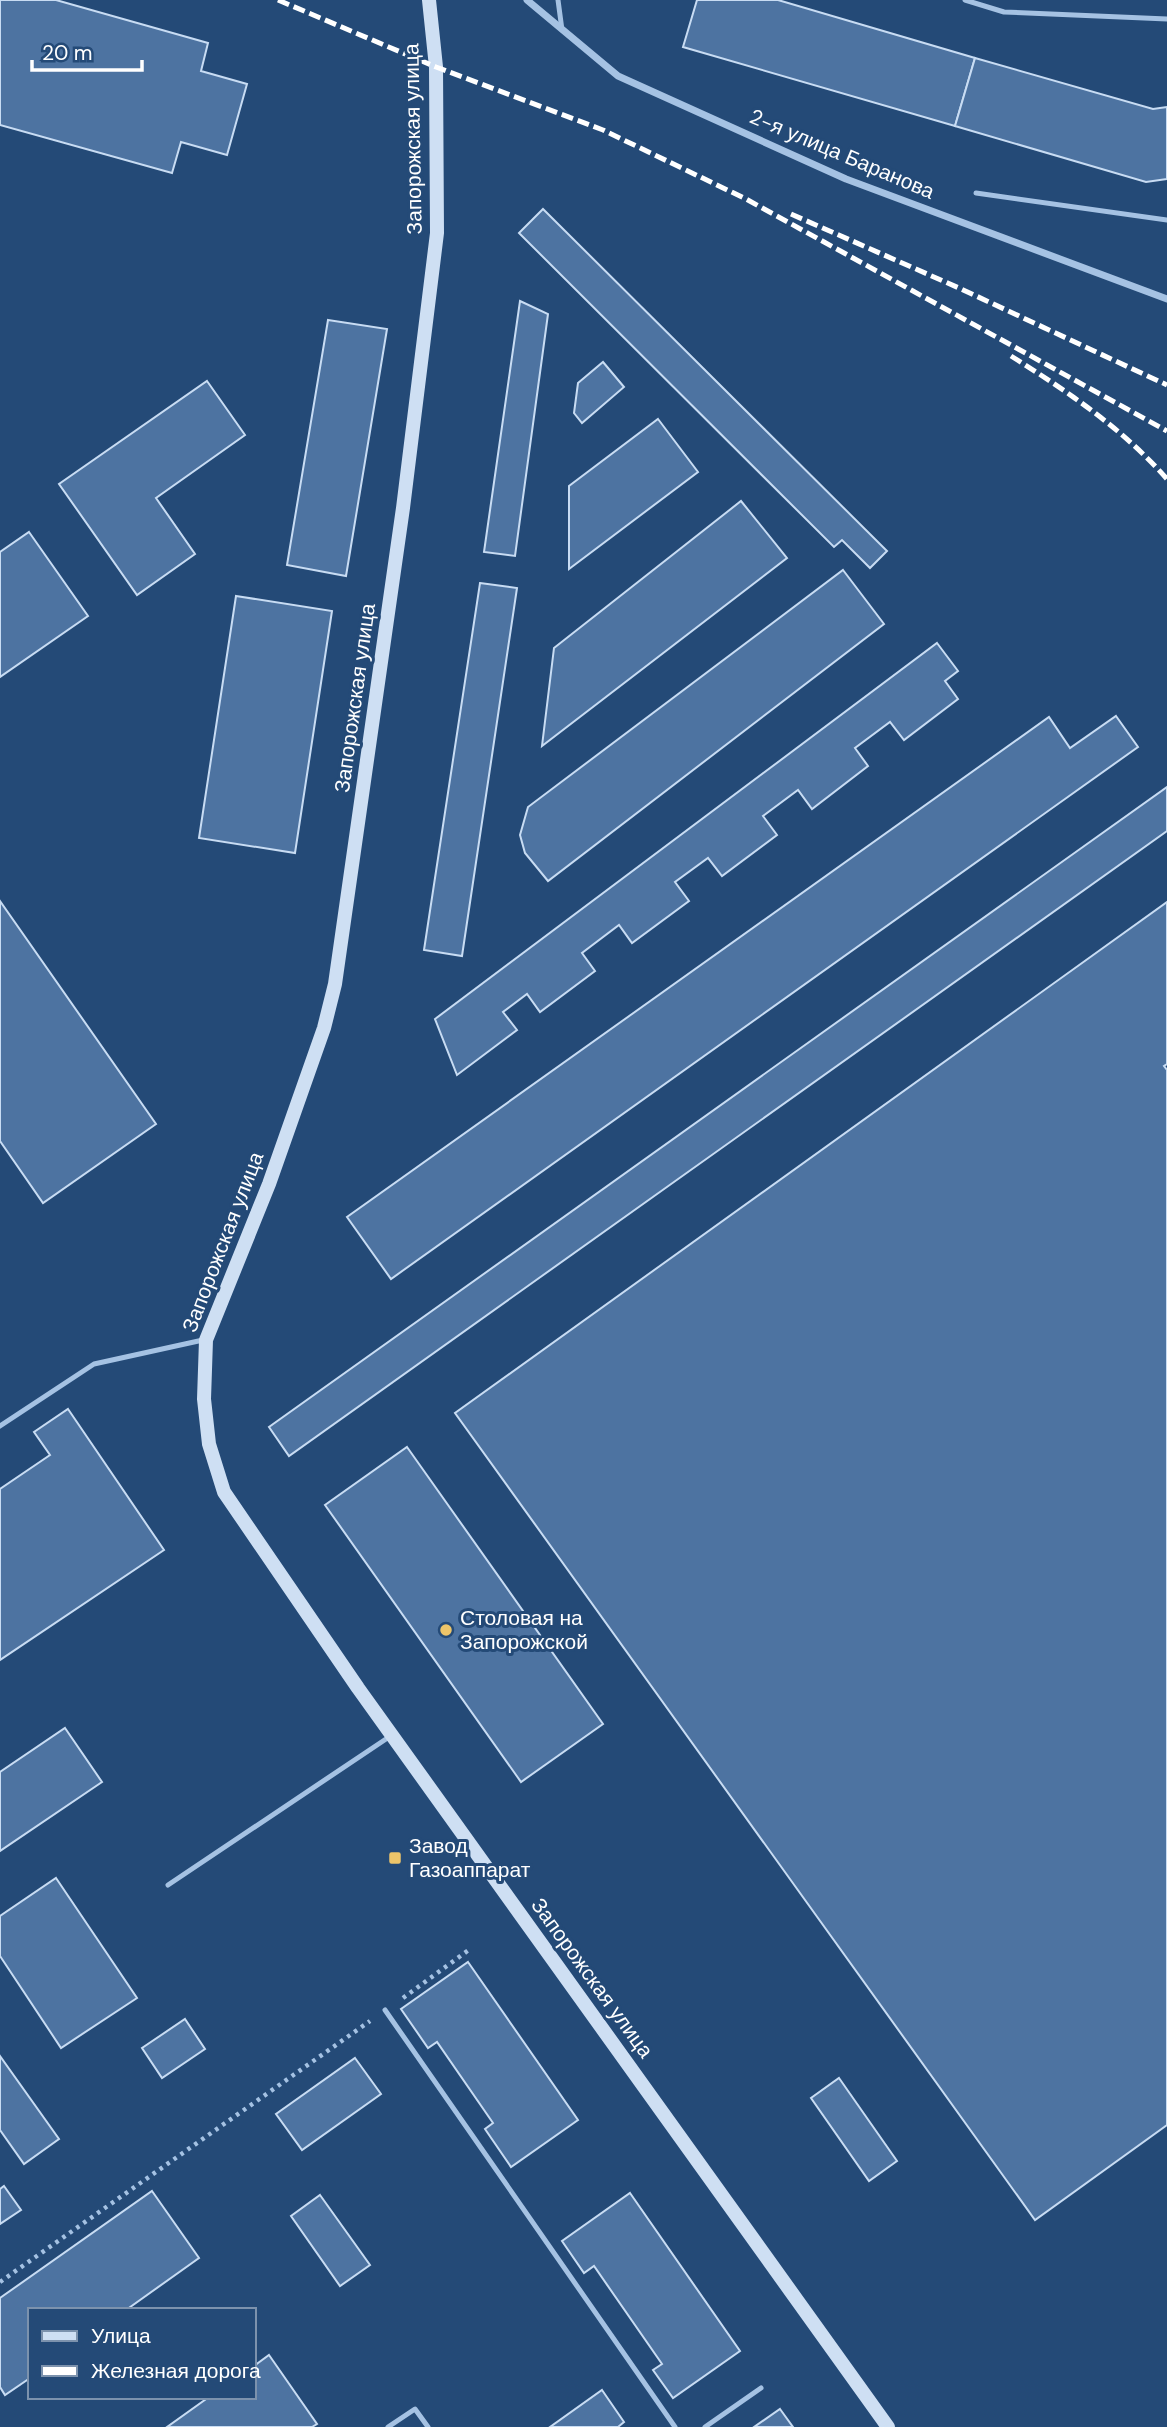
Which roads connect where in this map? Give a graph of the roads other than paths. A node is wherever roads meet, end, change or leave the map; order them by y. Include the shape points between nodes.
1 (429, 0) edge
2 (527, 0) edge
3 (558, 0) edge
4 (965, 0) edge
5 (1167, 19) edge
6 (562, 30) junction
7 (976, 193) dead end
8 (1167, 219) edge
9 (1167, 299) edge
10 (206, 1340) junction
11 (0, 1426) edge
12 (392, 1735) junction
13 (168, 1885) dead end
14 (384, 2010) road end
15 (761, 2388) dead end
16 (388, 2427) edge
17 (428, 2427) edge
18 (675, 2427) edge
19 (705, 2427) edge
20 (888, 2427) edge

1 - 10 main road, Запорожская улица via 436,67 438,233 335,984 269,1184
2 - 6 street, 2-я улица Баранова
3 - 6 lane
4 - 5 lane via 1004,12
6 - 9 street, 2-я улица Баранова via 618,76 821,167
7 - 8 lane
10 - 11 lane via 94,1364
10 - 12 main road, Запорожская улица via 204,1399 209,1444 225,1492
12 - 13 lane
12 - 20 main road, Запорожская улица
14 - 18 lane
15 - 19 lane
16 - 17 lane via 415,2409

